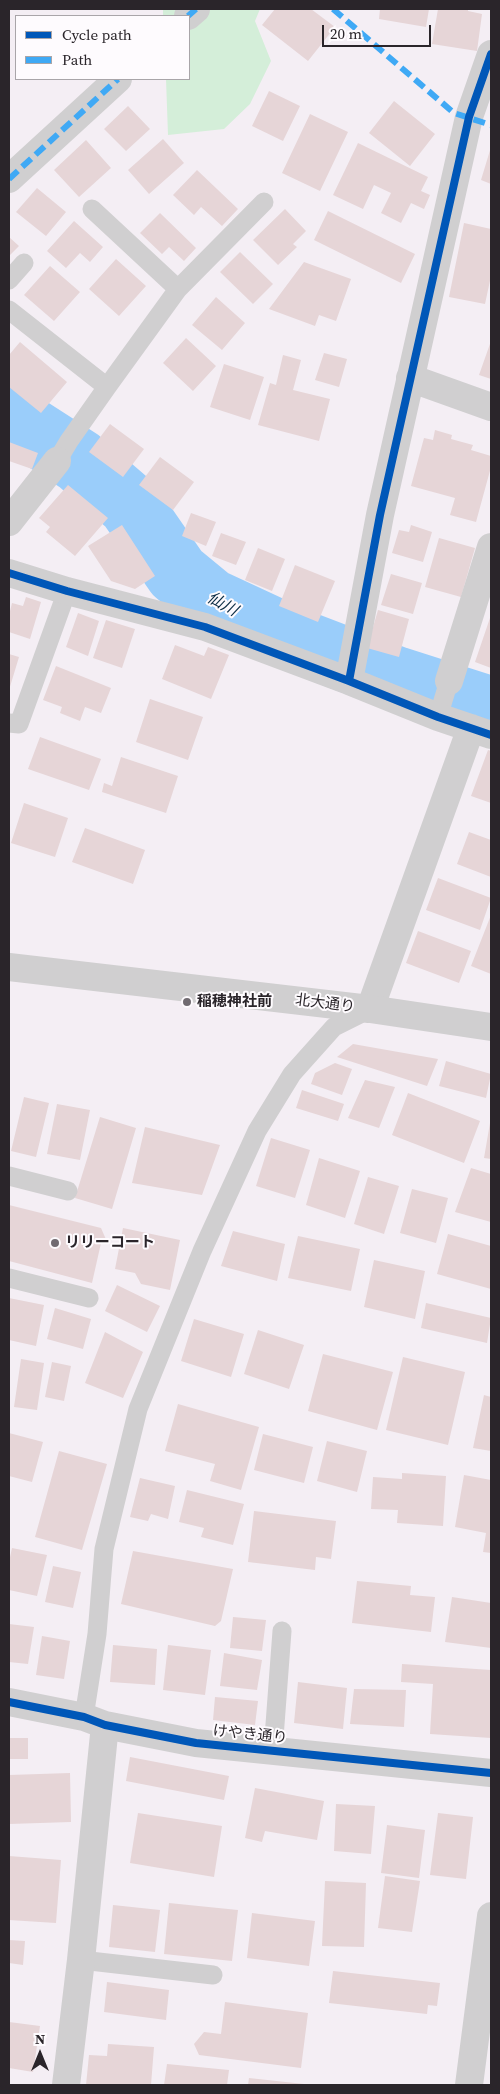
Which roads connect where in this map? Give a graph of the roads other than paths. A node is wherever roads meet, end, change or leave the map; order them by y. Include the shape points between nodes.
1 (491, 54) edge
2 (117, 80) edge
3 (9, 179) edge
4 (264, 202) dead end
5 (92, 209) dead end
6 (24, 264) dead end
7 (9, 280) edge
8 (178, 289) junction
9 (9, 310) edge
10 (410, 378) junction
11 (107, 387) junction
12 (491, 407) edge
13 (63, 451) joint
14 (9, 522) edge
15 (491, 547) edge
16 (9, 573) edge
17 (67, 591) junction
18 (349, 681) junction
19 (450, 681) joint
20 (439, 712) junction
21 (9, 723) edge
22 (481, 732) edge
23 (9, 967) edge
24 (370, 1009) junction
25 (491, 1027) edge
26 (9, 1176) edge
27 (68, 1191) dead end
28 (9, 1278) edge
29 (89, 1298) dead end
30 (282, 1631) dead end
31 (9, 1702) edge
32 (95, 1721) junction
33 (273, 1751) junction
34 (491, 1773) edge
35 (491, 1916) edge
36 (81, 1960) junction
37 (213, 1975) dead end
38 (66, 2085) edge
39 (470, 2085) edge

1 - 10 street via 469,117
2 - 3 street
4 - 8 lane
5 - 8 lane
6 - 7 lane
8 - 11 lane
9 - 11 lane
10 - 12 street
10 - 18 street
11 - 13 lane
13 - 14 street
15 - 19 street
16 - 17 street
17 - 18 street via 205,627
17 - 21 lane via 19,724
18 - 20 street
19 - 20 lane
20 - 22 street
22 - 24 street
23 - 24 street, 北大通り
24 - 25 street, 北大通り
24 - 32 lane via 334,1027 292,1074 257,1131 202,1251 138,1409 104,1549 97,1634
26 - 27 lane
28 - 29 lane
30 - 33 lane
31 - 32 street, けやき通り
32 - 33 street, けやき通り via 196,1743
32 - 36 street
33 - 34 street, けやき通り
35 - 39 street
36 - 37 lane
36 - 38 street

